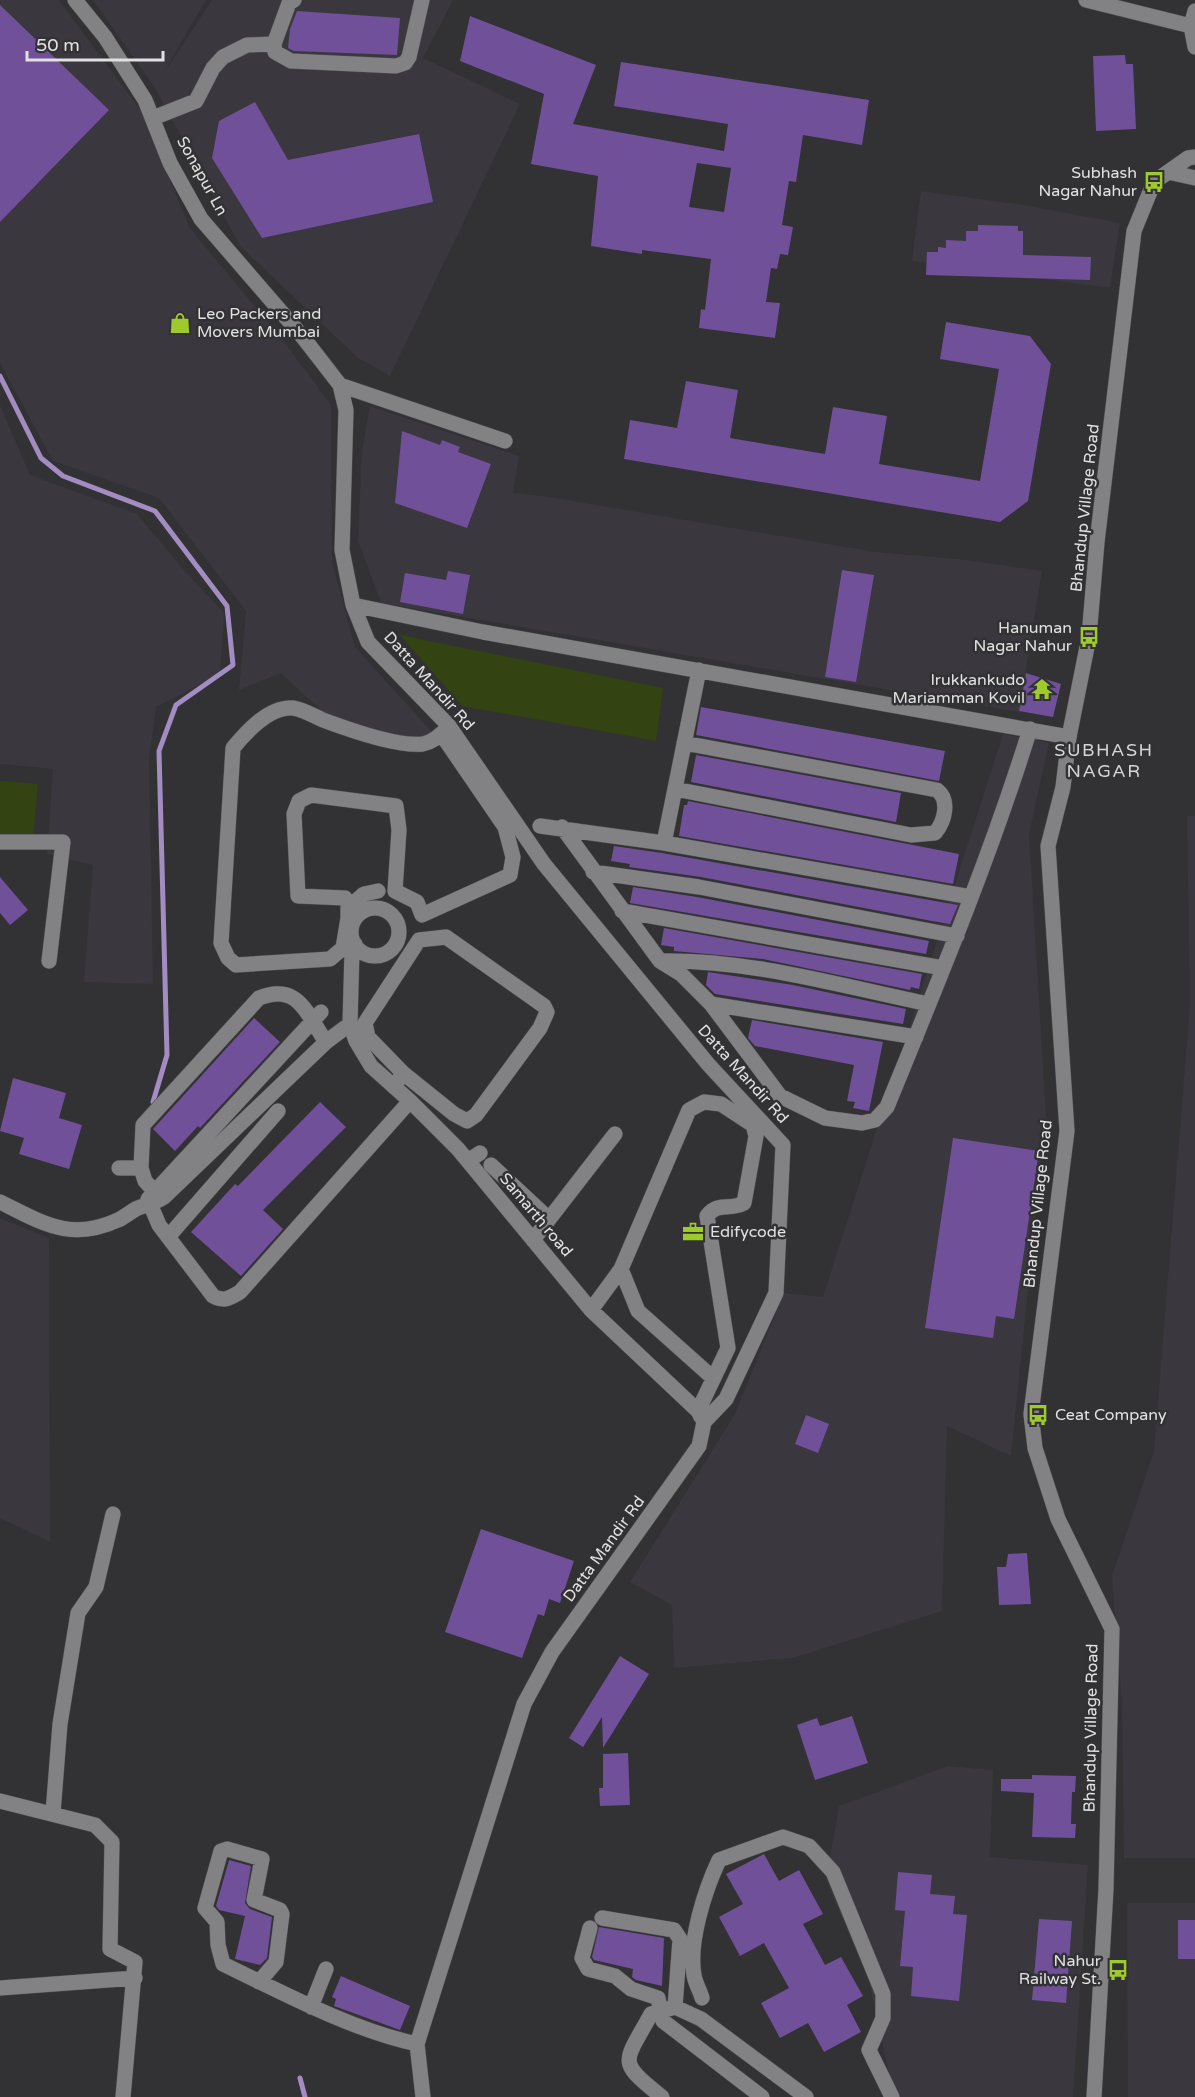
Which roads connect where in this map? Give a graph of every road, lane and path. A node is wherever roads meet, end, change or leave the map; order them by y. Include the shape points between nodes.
1 (75, 0) edge
2 (294, 0) edge
3 (422, 0) edge
4 (1086, 0) edge
5 (1193, 18) edge
6 (274, 44) junction
7 (1195, 47) edge
8 (153, 118) junction
9 (1195, 157) edge
10 (1168, 172) junction
11 (1195, 178) edge
12 (340, 385) junction
13 (505, 441) dead end
14 (353, 605) junction
15 (699, 670) junction
16 (1030, 729) junction
17 (449, 735) junction
18 (1068, 737) junction
19 (684, 743) junction
20 (675, 789) junction
21 (540, 826) dead end
22 (562, 827) junction
23 (0, 842) edge
24 (664, 843) junction
25 (593, 872) junction
26 (378, 891) dead end
27 (971, 897) junction
28 (414, 900) junction
29 (348, 908) junction
30 (622, 911) junction
31 (393, 916) junction
32 (957, 936) junction
33 (350, 948) junction
34 (49, 961) dead end
35 (660, 961) junction
36 (943, 968) junction
37 (711, 1004) junction
38 (929, 1004) junction
39 (316, 1017) junction
40 (350, 1024) junction
41 (916, 1037) junction
42 (326, 1042) junction
43 (403, 1073) junction
44 (394, 1087) junction
45 (251, 1088) junction
46 (410, 1101) junction
47 (272, 1107) junction
48 (615, 1134) dead end
49 (481, 1162) junction
50 (118, 1168) dead end
51 (141, 1168) junction
52 (0, 1202) edge
53 (148, 1202) junction
54 (549, 1219) junction
55 (168, 1237) junction
56 (533, 1240) junction
57 (621, 1269) junction
58 (591, 1310) junction
59 (713, 1378) junction
60 (701, 1416) junction
61 (112, 1514) dead end
62 (0, 1801) edge
63 (53, 1813) junction
64 (326, 1969) dead end
65 (135, 1978) junction
66 (259, 1982) junction
67 (0, 1988) edge
68 (702, 1998) dead end
69 (311, 2007) junction
70 (668, 2008) junction
71 (417, 2043) junction
72 (781, 2079) junction
73 (123, 2097) edge
74 (423, 2097) edge
75 (662, 2097) edge
76 (762, 2097) edge
77 (769, 2097) edge
78 (806, 2097) edge
79 (892, 2097) edge
80 (1094, 2097) edge

1 - 8 street, Sonapur Ln via 105,37
2 - 6 street via 289,3
3 - 6 street via 409,57 396,66 291,61 275,52
4 - 5 street
5 - 7 street
6 - 8 street via 247,45 222,57 196,101
8 - 12 street, Sonapur Ln via 170,163 201,219
9 - 10 street, Bhandup Village Road
10 - 11 street
10 - 18 street, Bhandup Village Road via 1154,182 1134,231 1089,637
12 - 13 street
12 - 14 street, Datta Mandir Rd via 346,410 342,550
14 - 15 street
14 - 17 street, Datta Mandir Rd via 368,642
15 - 16 street
15 - 19 street
16 - 18 street
16 - 27 street
17 - 28 street via 505,827 513,857 510,875 422,915
17 - 33 street via 424,744 402,743 292,708 264,717 232,748 221,944 228,958 236,965 330,959
17 - 60 street, Datta Mandir Rd via 544,864 708,1064 783,1145 776,1293 726,1399
18 - 80 street, Bhandup Village Road via 1062,787 1048,846 1067,1131 1031,1414 1035,1448 1058,1519 1112,1629 1106,1889
19 - 20 street
19 - 20 street via 937,790 944,795 945,803 940,826 934,833 911,835
20 - 24 street
21 - 22 street
22 - 24 street
22 - 25 street
23 - 34 street via 63,842
24 - 27 street
25 - 30 street
25 - 32 street via 699,887
26 - 29 street via 364,894
27 - 32 street
28 - 29 street via 395,891 399,830 396,806 303,797 294,814 298,896 345,898
28 - 31 street
29 - 33 street
30 - 35 street
30 - 36 street
31 - 33 street via 380,908 364,910 353,921
31 - 33 street via 399,930 390,951 367,954
32 - 36 street
33 - 40 street
35 - 37 street via 681,974
35 - 38 street via 696,960 739,966
36 - 38 street
37 - 41 street
37 - 41 street via 780,1096 825,1118 862,1123 875,1120 887,1107
38 - 41 street
39 - 42 street
39 - 45 street
39 - 51 street via 299,1000 283,993 259,999 143,1125
40 - 42 street
40 - 44 street, Samarth road via 371,1066
42 - 47 street
43 - 43 street via 368,1037 365,1023 419,940 446,937 544,1006 547,1012 547,1019 528,1046 476,1115 467,1121
43 - 44 street
44 - 46 street, Samarth road
45 - 47 street
45 - 53 street
46 - 49 street, Samarth road
46 - 55 street via 240,1292 229,1299 213,1296
47 - 53 street via 164,1197
47 - 55 street
48 - 54 street
49 - 54 street
49 - 56 street, Samarth road
50 - 51 street
51 - 53 street
52 - 53 street via 49,1226 79,1232 117,1220
53 - 55 street
54 - 56 street
56 - 58 street, Samarth road
57 - 58 street
57 - 59 street via 638,1311
57 - 59 street via 690,1110 704,1102 721,1104 753,1125 756,1136 744,1203 736,1207 722,1205 707,1216 728,1340
58 - 60 street, Samarth road
59 - 60 street
60 - 71 street, Datta Mandir Rd via 699,1446 552,1652 524,1704
61 - 63 street via 96,1587 78,1613 60,1724
62 - 63 street
63 - 65 street via 95,1825 112,1842 110,1949 135,1962
64 - 69 street
65 - 67 street
65 - 73 street
66 - 66 street via 276,1962 282,1914 254,1900 262,1859 227,1849 220,1851 216,1859 205,1908 217,1922 223,1964
66 - 69 street
68 - 79 street via 693,1961 701,1905 719,1860 783,1837 809,1846 833,1872 883,1994 883,2018 869,2050
69 - 71 street
70 - 70 street via 658,1998 583,1964 596,1923 674,1930 680,1939
70 - 72 street via 701,2019
70 - 75 street via 651,2014 628,2063 631,2072
70 - 76 street via 663,2021
71 - 74 street, Datta Mandir Rd
72 - 77 street
72 - 78 street

